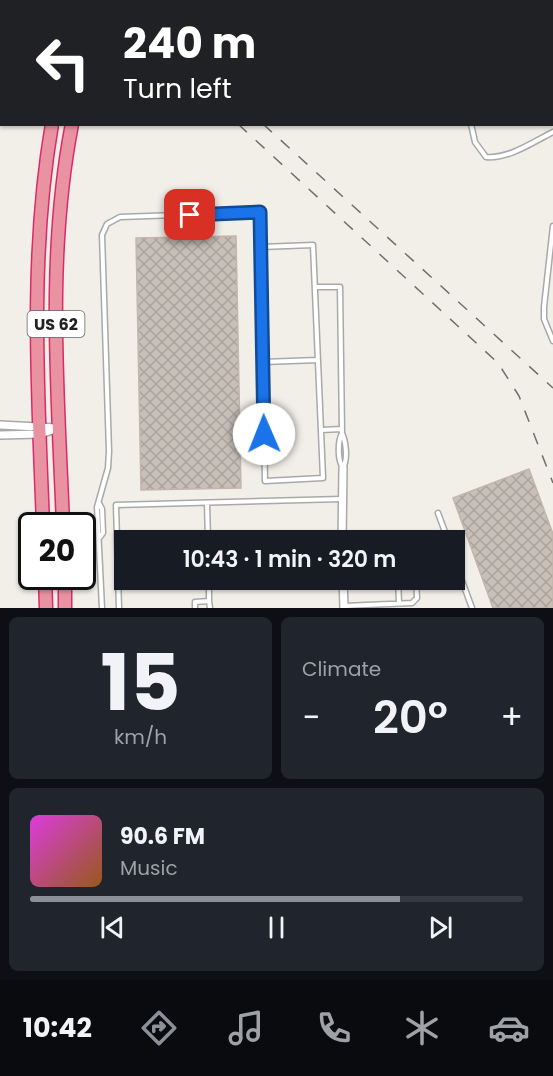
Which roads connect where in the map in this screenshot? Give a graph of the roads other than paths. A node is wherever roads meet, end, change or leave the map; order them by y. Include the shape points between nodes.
1 (52, 126) edge
2 (72, 126) edge
3 (471, 126) edge
4 (553, 132) edge
5 (553, 226) edge
6 (261, 247) junction
7 (315, 288) junction
8 (553, 341) edge
9 (318, 360) junction
10 (263, 362) junction
11 (0, 425) edge
12 (59, 428) junction
13 (40, 430) junction
14 (321, 430) junction
15 (342, 431) junction
16 (0, 435) edge
17 (343, 468) joint
18 (341, 499) junction
19 (207, 503) junction
20 (43, 512) edge
21 (62, 512) edge
22 (438, 513) dead end
23 (208, 530) edge
24 (342, 530) edge
25 (444, 530) edge
26 (465, 589) edge
27 (45, 590) edge
28 (65, 590) edge
29 (209, 590) edge
30 (343, 590) edge
31 (398, 590) edge
32 (415, 590) edge
33 (209, 602) junction
34 (399, 603) junction
35 (344, 607) edge
36 (46, 608) edge
37 (65, 608) edge
38 (102, 608) edge
39 (119, 608) edge
40 (195, 608) edge
41 (210, 608) edge
42 (472, 608) edge

1 - 13 highway, US 62 via 38,240
2 - 12 highway, US 62 via 60,200 56,273
3 - 4 lane via 475,142 486,158 504,155
5 - 8 lane via 544,307 544,320
6 - 7 lane via 313,245
6 - 10 lane
6 - 38 lane via 260,212 120,218 107,224 102,235 109,451 99,503 103,533 99,537
7 - 9 lane
7 - 15 lane via 340,287
9 - 10 lane
9 - 14 lane
10 - 14 lane via 265,481 323,478
11 - 13 street
12 - 13 street
12 - 21 highway, US 62
13 - 16 street
13 - 20 highway, US 62
14 - 15 lane
15 - 17 lane
17 - 18 street
18 - 19 lane
18 - 24 street
19 - 23 lane
19 - 39 lane via 116,505
22 - 25 lane
26 - 42 lane
27 - 36 highway
28 - 37 highway
29 - 33 lane
30 - 35 street
31 - 34 lane
32 - 34 lane via 414,601
33 - 40 lane via 195,602
33 - 41 lane
34 - 35 lane

